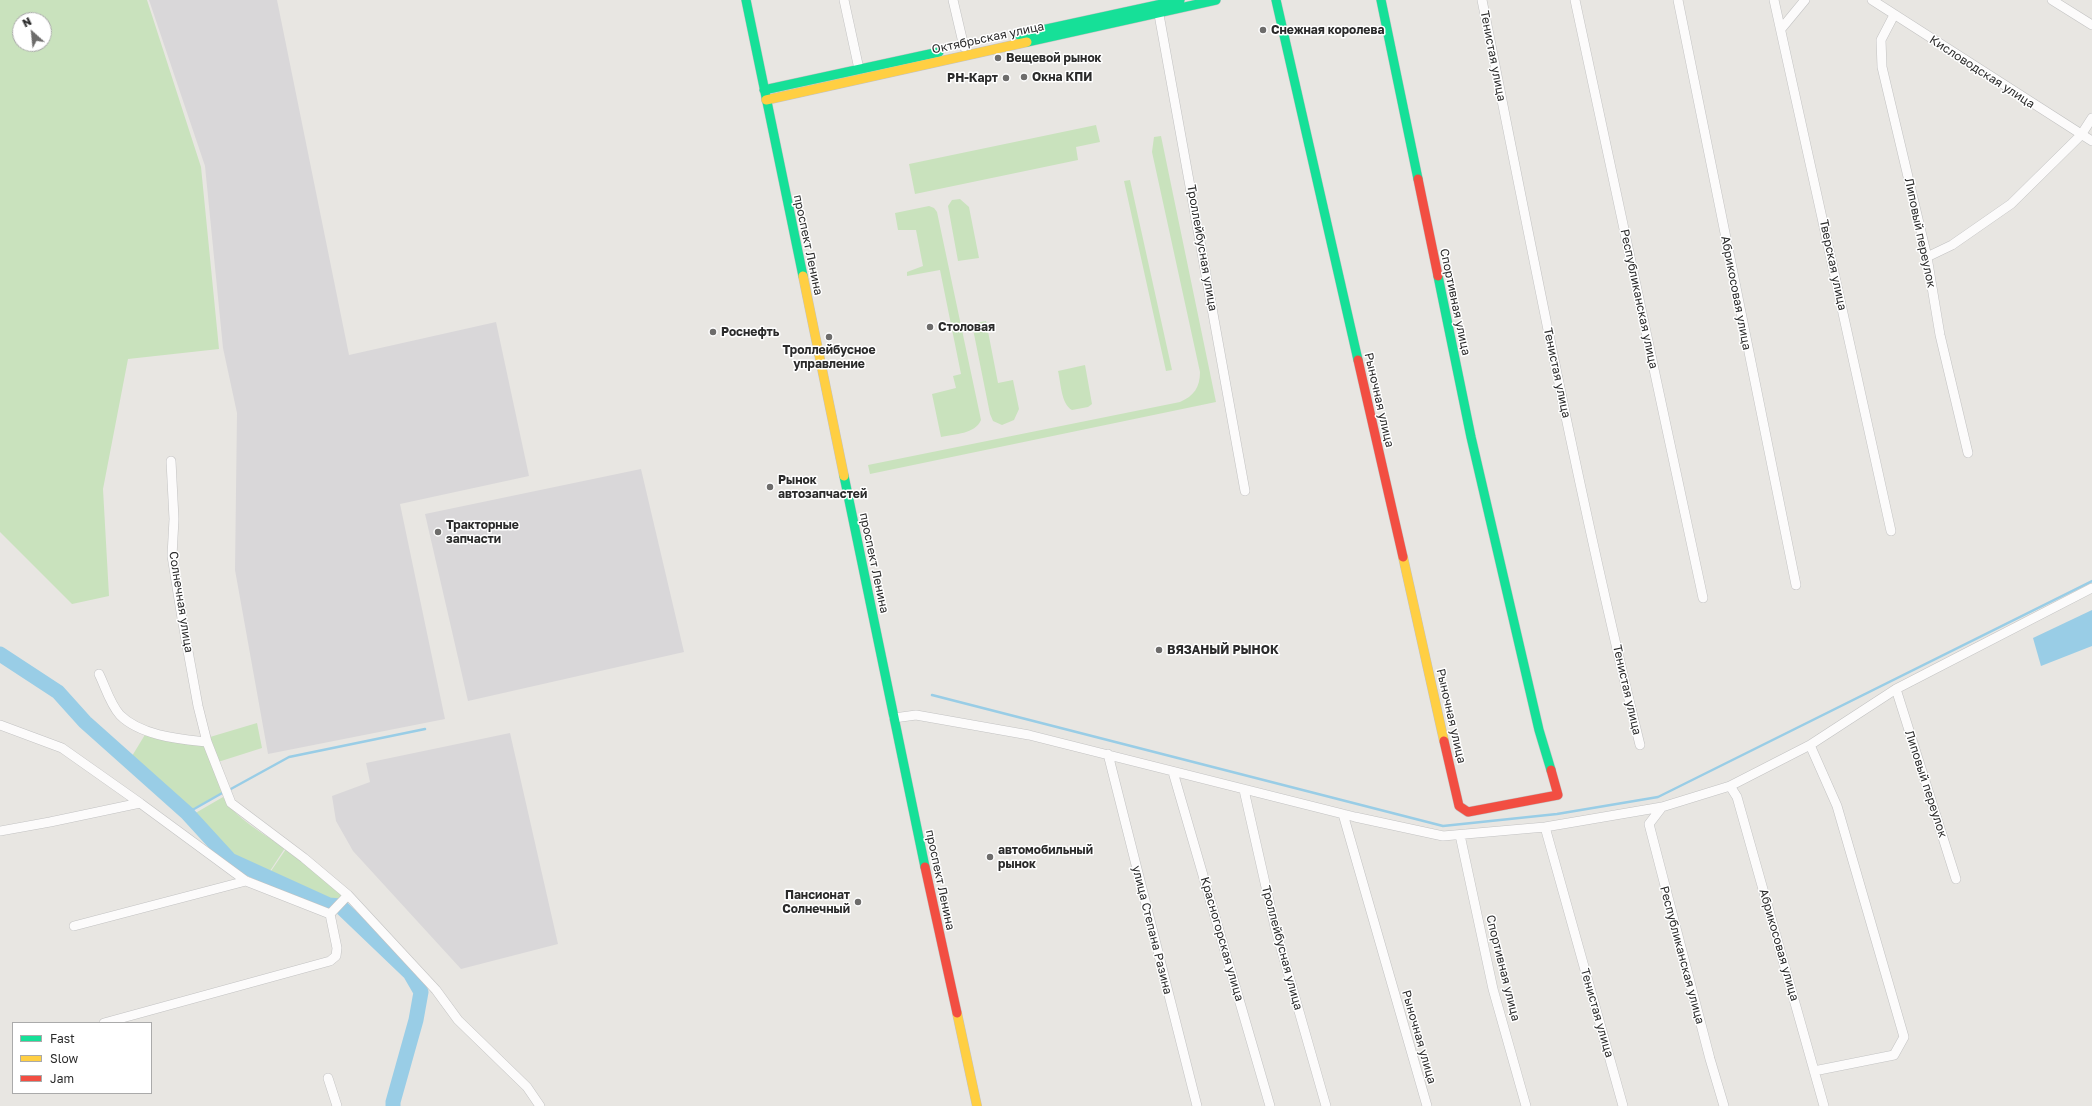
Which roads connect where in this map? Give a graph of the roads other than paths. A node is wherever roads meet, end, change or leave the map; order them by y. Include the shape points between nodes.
1 (746, 0) edge
2 (844, 0) edge
3 (953, 0) edge
4 (1180, 0) edge
5 (1216, 0) edge
6 (1276, 0) edge
7 (1381, 0) edge
8 (1482, 0) edge
9 (1575, 0) edge
10 (1678, 0) edge
11 (1774, 0) edge
12 (1805, 0) edge
13 (1872, 0) edge
14 (2052, 0) edge
15 (1159, 10) junction
16 (1894, 15) junction
17 (2092, 25) edge
18 (1781, 29) junction
19 (964, 47) junction
20 (860, 74) junction
21 (764, 90) junction
22 (766, 100) junction
23 (2092, 118) edge
24 (2081, 135) junction
25 (2092, 141) edge
26 (1927, 257) junction
27 (1968, 453) dead end
28 (171, 461) dead end
29 (1246, 491) dead end
30 (1891, 531) dead end
31 (1796, 585) dead end
32 (2092, 588) edge
33 (1703, 598) dead end
34 (99, 674) dead end
35 (1896, 689) junction
36 (894, 718) junction
37 (0, 725) edge
38 (207, 742) junction
39 (1640, 745) dead end
40 (1810, 745) junction
41 (1108, 754) junction
42 (1173, 772) junction
43 (1730, 786) junction
44 (1244, 790) junction
45 (140, 803) junction
46 (1459, 806) joint
47 (1662, 807) junction
48 (1343, 814) junction
49 (1545, 827) junction
50 (0, 831) edge
51 (1460, 835) junction
52 (1956, 879) dead end
53 (246, 881) junction
54 (345, 898) junction
55 (330, 914) junction
56 (74, 926) dead end
57 (108, 1022) edge
58 (1814, 1071) junction
59 (328, 1078) dead end
60 (337, 1106) edge
61 (540, 1106) edge
62 (977, 1106) edge
63 (1197, 1106) edge
64 (1270, 1106) edge
65 (1326, 1106) edge
66 (1427, 1106) edge
67 (1526, 1106) edge
68 (1623, 1106) edge
69 (1724, 1106) edge
70 (1824, 1106) edge

1 - 21 main road, проспект Ленина
2 - 20 street
3 - 19 street
4 - 15 main road, Октябрьская улица
5 - 15 main road, Октябрьская улица
6 - 46 main road, Рыночная улица
7 - 46 main road, Спортивная улица via 1471,437 1509,607 1558,795 1468,812
8 - 39 street, Тенистая улица via 1527,231
9 - 33 street, Республиканская улица
10 - 31 street, Абрикосовая улица
11 - 18 street, Тверская улица
12 - 18 street
13 - 16 street, Кисловодская улица
14 - 17 street
15 - 19 main road, Октябрьская улица
15 - 20 main road, Октябрьская улица
15 - 29 street, Троллейбусная улица
16 - 24 street, Кисловодская улица
16 - 26 street, Липовый переулок via 1881,40 1882,67
18 - 30 street, Тверская улица
19 - 20 main road, Октябрьская улица
20 - 21 main road, Октябрьская улица
20 - 22 main road, Октябрьская улица via 845,82
21 - 22 main road, проспект Ленина
22 - 36 main road, проспект Ленина
23 - 24 street
24 - 25 street, Кисловодская улица
24 - 26 street via 2011,204 1952,245
26 - 27 street, Липовый переулок via 1940,335
28 - 38 street, Солнечная улица via 174,519 172,556
32 - 35 street
34 - 38 street via 116,709 129,722 158,733
35 - 40 street
35 - 52 street, Липовый переулок
36 - 41 street via 916,714 1029,735
36 - 62 main road, проспект Ленина
37 - 45 street via 62,748
38 - 54 street, Солнечная улица via 231,803 304,858
40 - 43 street
40 - 58 street via 1838,806 1904,1037 1894,1055
41 - 42 street
41 - 63 street, улица Степана Разина
42 - 44 street
42 - 64 street, Красногорская улица
43 - 47 street
43 - 58 street, Абрикосовая улица via 1738,797
44 - 48 street
44 - 65 street, Троллейбусная улица via 1275,927
45 - 50 street
45 - 53 street
47 - 49 street
47 - 69 street, Республиканская улица via 1649,824
48 - 51 street via 1443,836
48 - 66 street, Рыночная улица
49 - 51 street
49 - 68 street, Тенистая улица
51 - 67 street, Спортивная улица via 1493,989
53 - 55 street
53 - 56 street
54 - 55 street
54 - 61 street via 436,990 458,1020 527,1087
55 - 57 street via 337,948 336,956 330,961
58 - 70 street, Абрикосовая улица
59 - 60 street

